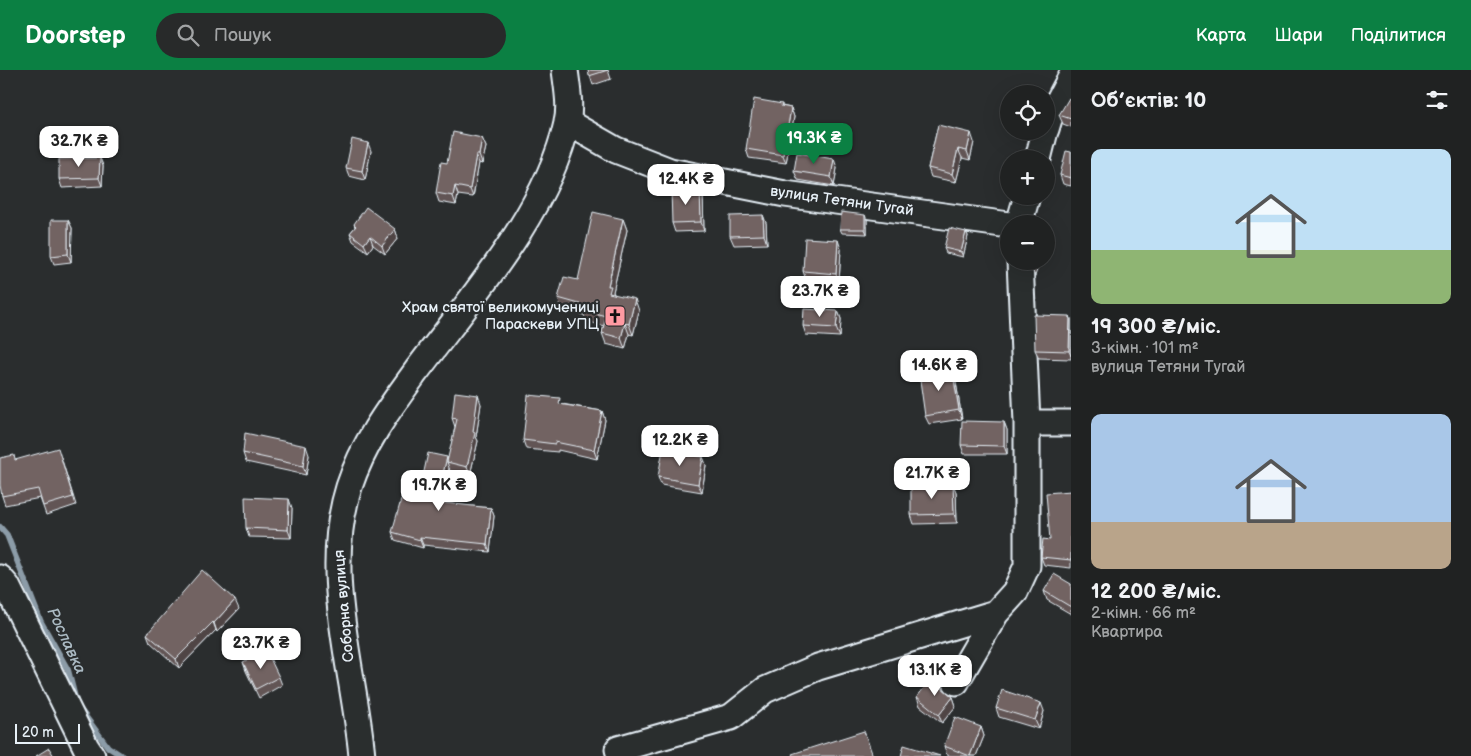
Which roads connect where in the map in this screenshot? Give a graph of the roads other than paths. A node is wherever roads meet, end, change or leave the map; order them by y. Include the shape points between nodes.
1 (565, 70) edge
2 (1071, 77) edge
3 (1055, 108) edge
4 (567, 122) junction
5 (1000, 224) edge
6 (1020, 270) edge
7 (1027, 423) junction
8 (1071, 423) edge
9 (0, 578) edge
10 (996, 613) junction
11 (956, 682) dead end
12 (92, 756) edge
13 (362, 756) edge
14 (620, 756) edge

1 - 4 street, Соборна вулиця
2 - 3 street
4 - 5 street, вулиця Тетяни Тугай via 616,150 670,171 785,194
4 - 13 street, Соборна вулиця via 542,189 520,230 379,422 349,488 338,541 338,571 343,629
6 - 7 street
7 - 8 street
7 - 10 street via 1027,566 1015,592
9 - 12 street via 7,586
10 - 11 street
10 - 14 street via 818,667 765,690 731,717 618,749

